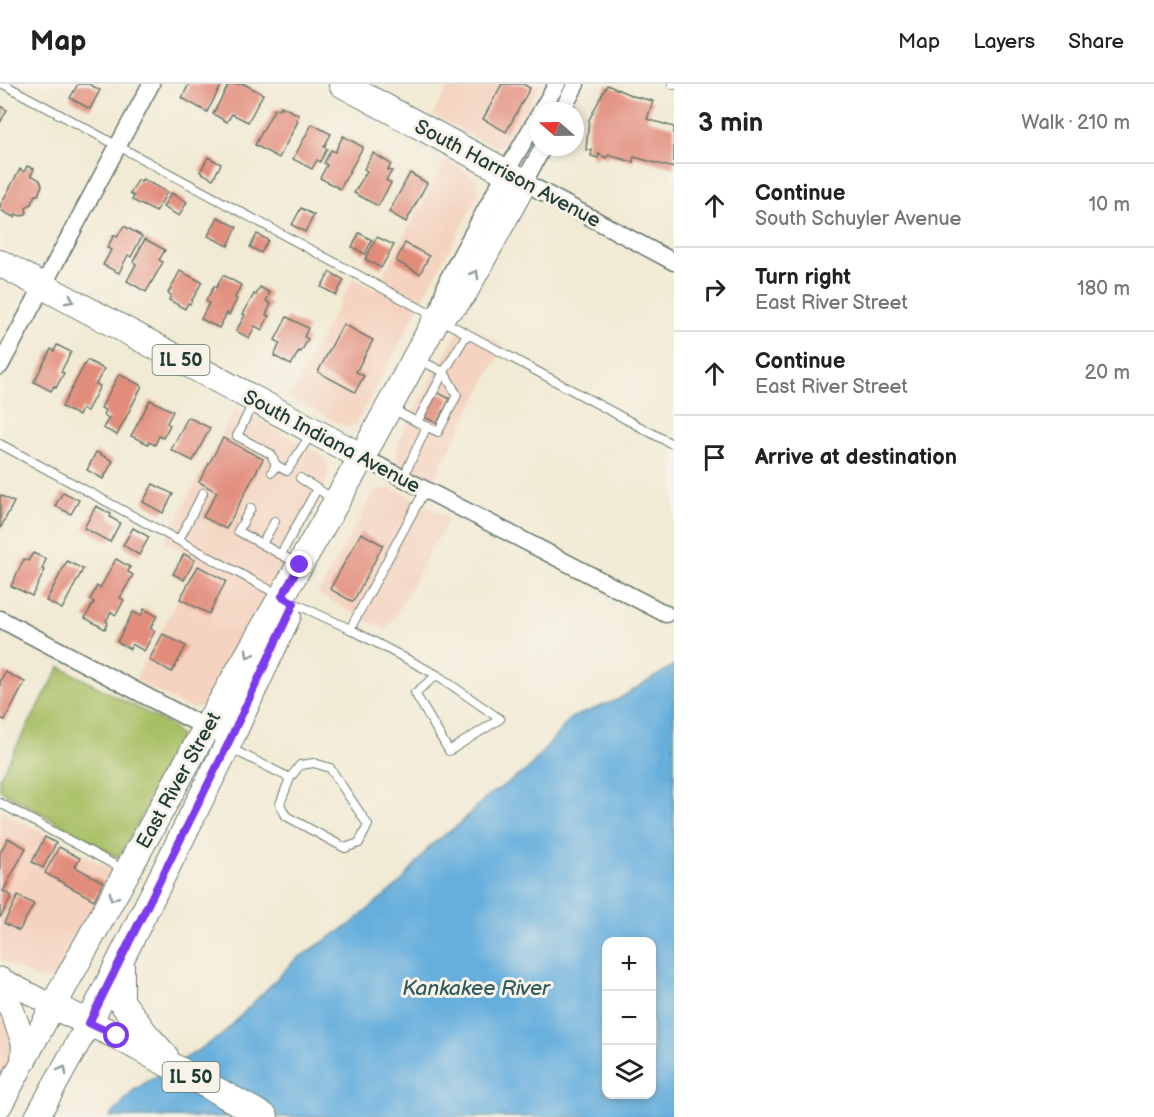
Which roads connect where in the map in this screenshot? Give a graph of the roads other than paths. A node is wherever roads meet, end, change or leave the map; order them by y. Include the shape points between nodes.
1 (3, 84) edge
2 (151, 84) edge
3 (342, 84) edge
4 (557, 84) edge
5 (576, 84) edge
6 (547, 102) edge
7 (567, 102) edge
8 (530, 138) edge
9 (117, 146) junction
10 (535, 156) edge
11 (515, 177) junction
12 (674, 262) edge
13 (0, 263) edge
14 (43, 286) junction
15 (437, 318) junction
16 (467, 334) junction
17 (416, 358) junction
18 (0, 366) edge
19 (444, 372) junction
20 (255, 400) junction
21 (389, 407) junction
22 (417, 422) junction
23 (427, 426) junction
24 (313, 431) junction
25 (670, 443) dead end
26 (0, 444) edge
27 (362, 458) junction
28 (287, 471) junction
29 (403, 478) junction
30 (425, 490) junction
31 (203, 493) dead end
32 (327, 495) junction
33 (251, 508) dead end
34 (275, 521) dead end
35 (179, 540) junction
36 (262, 544) junction
37 (291, 560) junction
38 (288, 599) junction
39 (666, 614) dead end
40 (0, 619) edge
41 (350, 629) junction
42 (437, 675) junction
43 (206, 728) junction
44 (228, 744) junction
45 (290, 778) junction
46 (0, 803) edge
47 (128, 871) junction
48 (122, 957) junction
49 (0, 978) edge
50 (0, 992) edge
51 (53, 1006) junction
52 (89, 1023) junction
53 (23, 1062) junction
54 (175, 1068) junction
55 (3, 1094) edge
56 (37, 1117) edge
57 (265, 1117) edge

1 - 9 lane
2 - 9 street
3 - 11 main road, South Harrison Avenue
4 - 6 street
5 - 7 street
8 - 11 street, East River Street
9 - 14 street
9 - 15 lane
10 - 11 street, East River Street
11 - 12 street, South Harrison Avenue
11 - 15 main road, East River Street via 465,291
13 - 14 main road, South Indiana Avenue / IL 50
14 - 18 street
14 -> 20 main road, South Indiana Avenue / IL 50
15 - 16 lane
15 - 17 main road, East River Street
16 - 19 lane
16 - 25 lane
17 - 19 lane
17 - 21 main road, East River Street
19 - 22 lane
19 - 23 lane via 457,395 438,432
20 - 24 main road, South Indiana Avenue / IL 50
20 - 28 lane via 237,436 271,454 274,468
21 - 22 lane
21 - 27 main road, East River Street
22 - 23 lane
23 - 29 lane
24 - 27 main road, South Indiana Avenue / IL 50
24 - 28 lane
26 - 35 lane
27 - 29 street, South Indiana Avenue
27 - 32 main road, East River Street
27 - 38 main road, East River Street
28 - 32 lane via 298,482
29 - 30 street, South Indiana Avenue
30 - 39 street, South Indiana Avenue
30 - 41 lane
31 - 35 lane
32 - 37 main road, East River Street
33 - 36 lane via 238,531
34 - 36 lane
35 - 38 lane
36 - 37 lane
37 - 38 main road, East River Street
38 - 41 lane
38 -> 43 main road, East River Street
38 - 44 main road, East River Street
40 - 43 street
41 - 42 lane
42 - 42 lane via 461,691 500,720 449,751 415,693
43 - 44 street
43 - 47 main road, East River Street
44 - 45 lane
44 - 48 main road, East River Street
45 - 45 lane via 300,765 314,763 330,768 368,825 359,843 345,848 286,816 280,804
46 - 47 lane
47 -> 51 main road, East River Street
48 - 52 main road, East River Street
48 - 54 main road via 121,1001
49 - 51 street
50 - 53 main road via 11,1008 24,1043
51 - 52 main road, IL 50
51 - 53 main road, East River Street
52 - 54 main road, IL 50
56 -> 52 main road, East River Street
53 - 55 main road, East River Street
54 - 57 main road, IL 50

